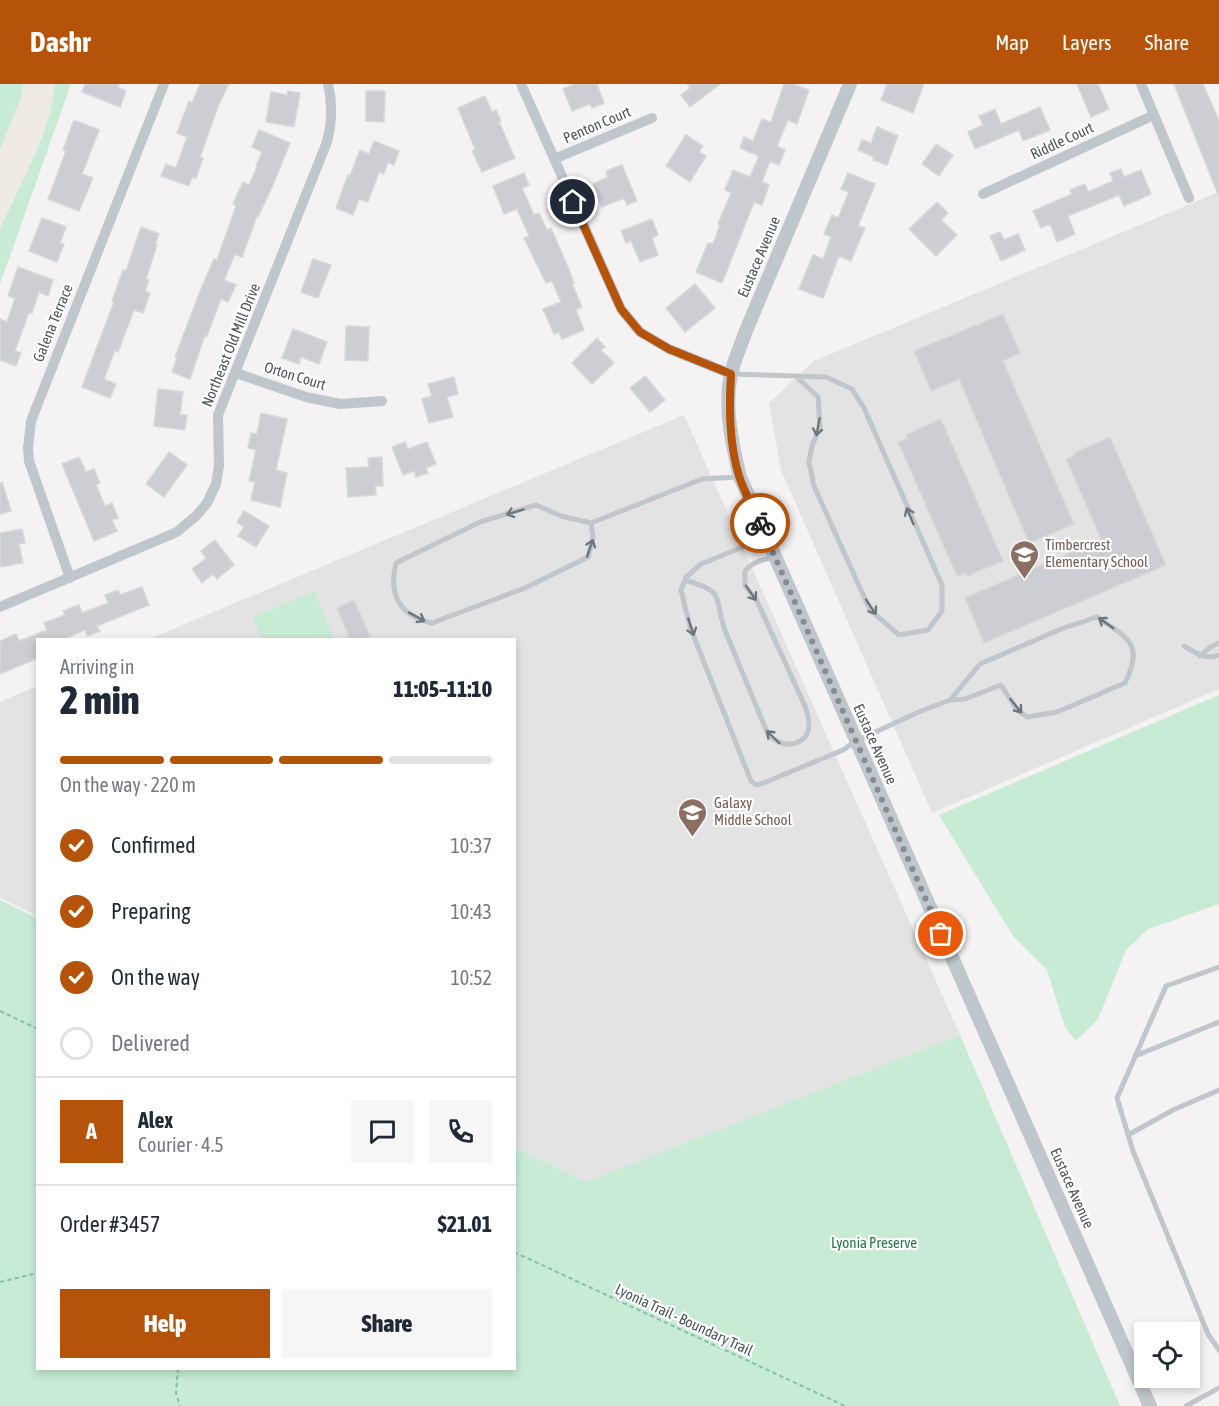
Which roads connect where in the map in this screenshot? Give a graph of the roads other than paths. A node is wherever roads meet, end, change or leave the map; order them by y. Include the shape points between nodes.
1 (164, 84) edge
2 (328, 84) edge
3 (521, 84) edge
4 (850, 84) edge
5 (1141, 84) edge
6 (1154, 115) junction
7 (652, 118) dead end
8 (554, 159) junction
9 (983, 194) dead end
10 (1189, 198) dead end
11 (236, 374) junction
12 (731, 374) junction
13 (798, 378) junction
14 (382, 401) dead end
15 (740, 477) junction
16 (591, 523) junction
17 (766, 537) junction
18 (775, 558) junction
19 (70, 578) junction
20 (686, 580) junction
21 (0, 607) edge
22 (1219, 644) edge
23 (1184, 646) dead end
24 (1219, 655) edge
25 (1200, 656) junction
26 (950, 700) junction
27 (856, 741) junction
28 (1219, 967) edge
29 (1219, 1022) edge
30 (1135, 1056) junction
31 (1219, 1090) edge
32 (1128, 1134) junction
33 (1219, 1350) edge
34 (1219, 1388) edge
35 (1150, 1406) edge
36 (1186, 1406) edge

1 - 19 street, Galena Terrace via 32,421 29,461
2 - 11 street, Northeast Old Mill Drive via 332,114 327,141
3 - 8 street
4 - 12 street, Eustace Avenue
5 - 6 street
6 - 9 street, Riddle Court
6 - 10 street
7 - 8 street, Penton Court
8 - 12 street via 621,309 640,332
11 - 14 street, Orton Court via 306,398 340,404
11 - 19 street, Northeast Old Mill Drive via 218,415 219,466 207,503 177,532
12 - 13 lane
12 - 15 street, Eustace Avenue via 729,410
13 -> 13 lane via 818,397 820,427 809,462 814,486 870,610 899,635 928,630 942,611 942,585 864,408 852,388 826,377
15 - 16 lane via 702,479
15 - 17 street, Eustace Avenue
16 -> 16 lane via 536,505 480,522 396,563 393,578 397,601 417,620 432,623 525,588 588,557 593,538
17 - 18 street, Eustace Avenue
17 - 20 lane via 701,564
18 -> 20 lane via 764,558 750,566 745,572 745,586 756,598 805,706 807,733 790,745 772,740 767,732 724,628 718,598 709,588
18 - 27 street, Eustace Avenue
19 - 21 street, Northeast Old Mill Drive
20 -> 27 lane via 681,590 690,627 751,782 761,784
22 - 25 lane
23 - 25 lane
24 - 25 lane
26 -> 26 lane via 965,699 1001,685 1017,710 1027,717 1057,712 1125,684 1135,653 1126,637 1097,617 980,664
26 - 27 lane
27 - 35 street, Eustace Avenue
28 - 30 lane via 1166,986
29 - 30 lane
30 - 32 lane via 1117,1098
31 - 32 lane
32 - 33 lane via 1208,1334
34 - 36 lane

